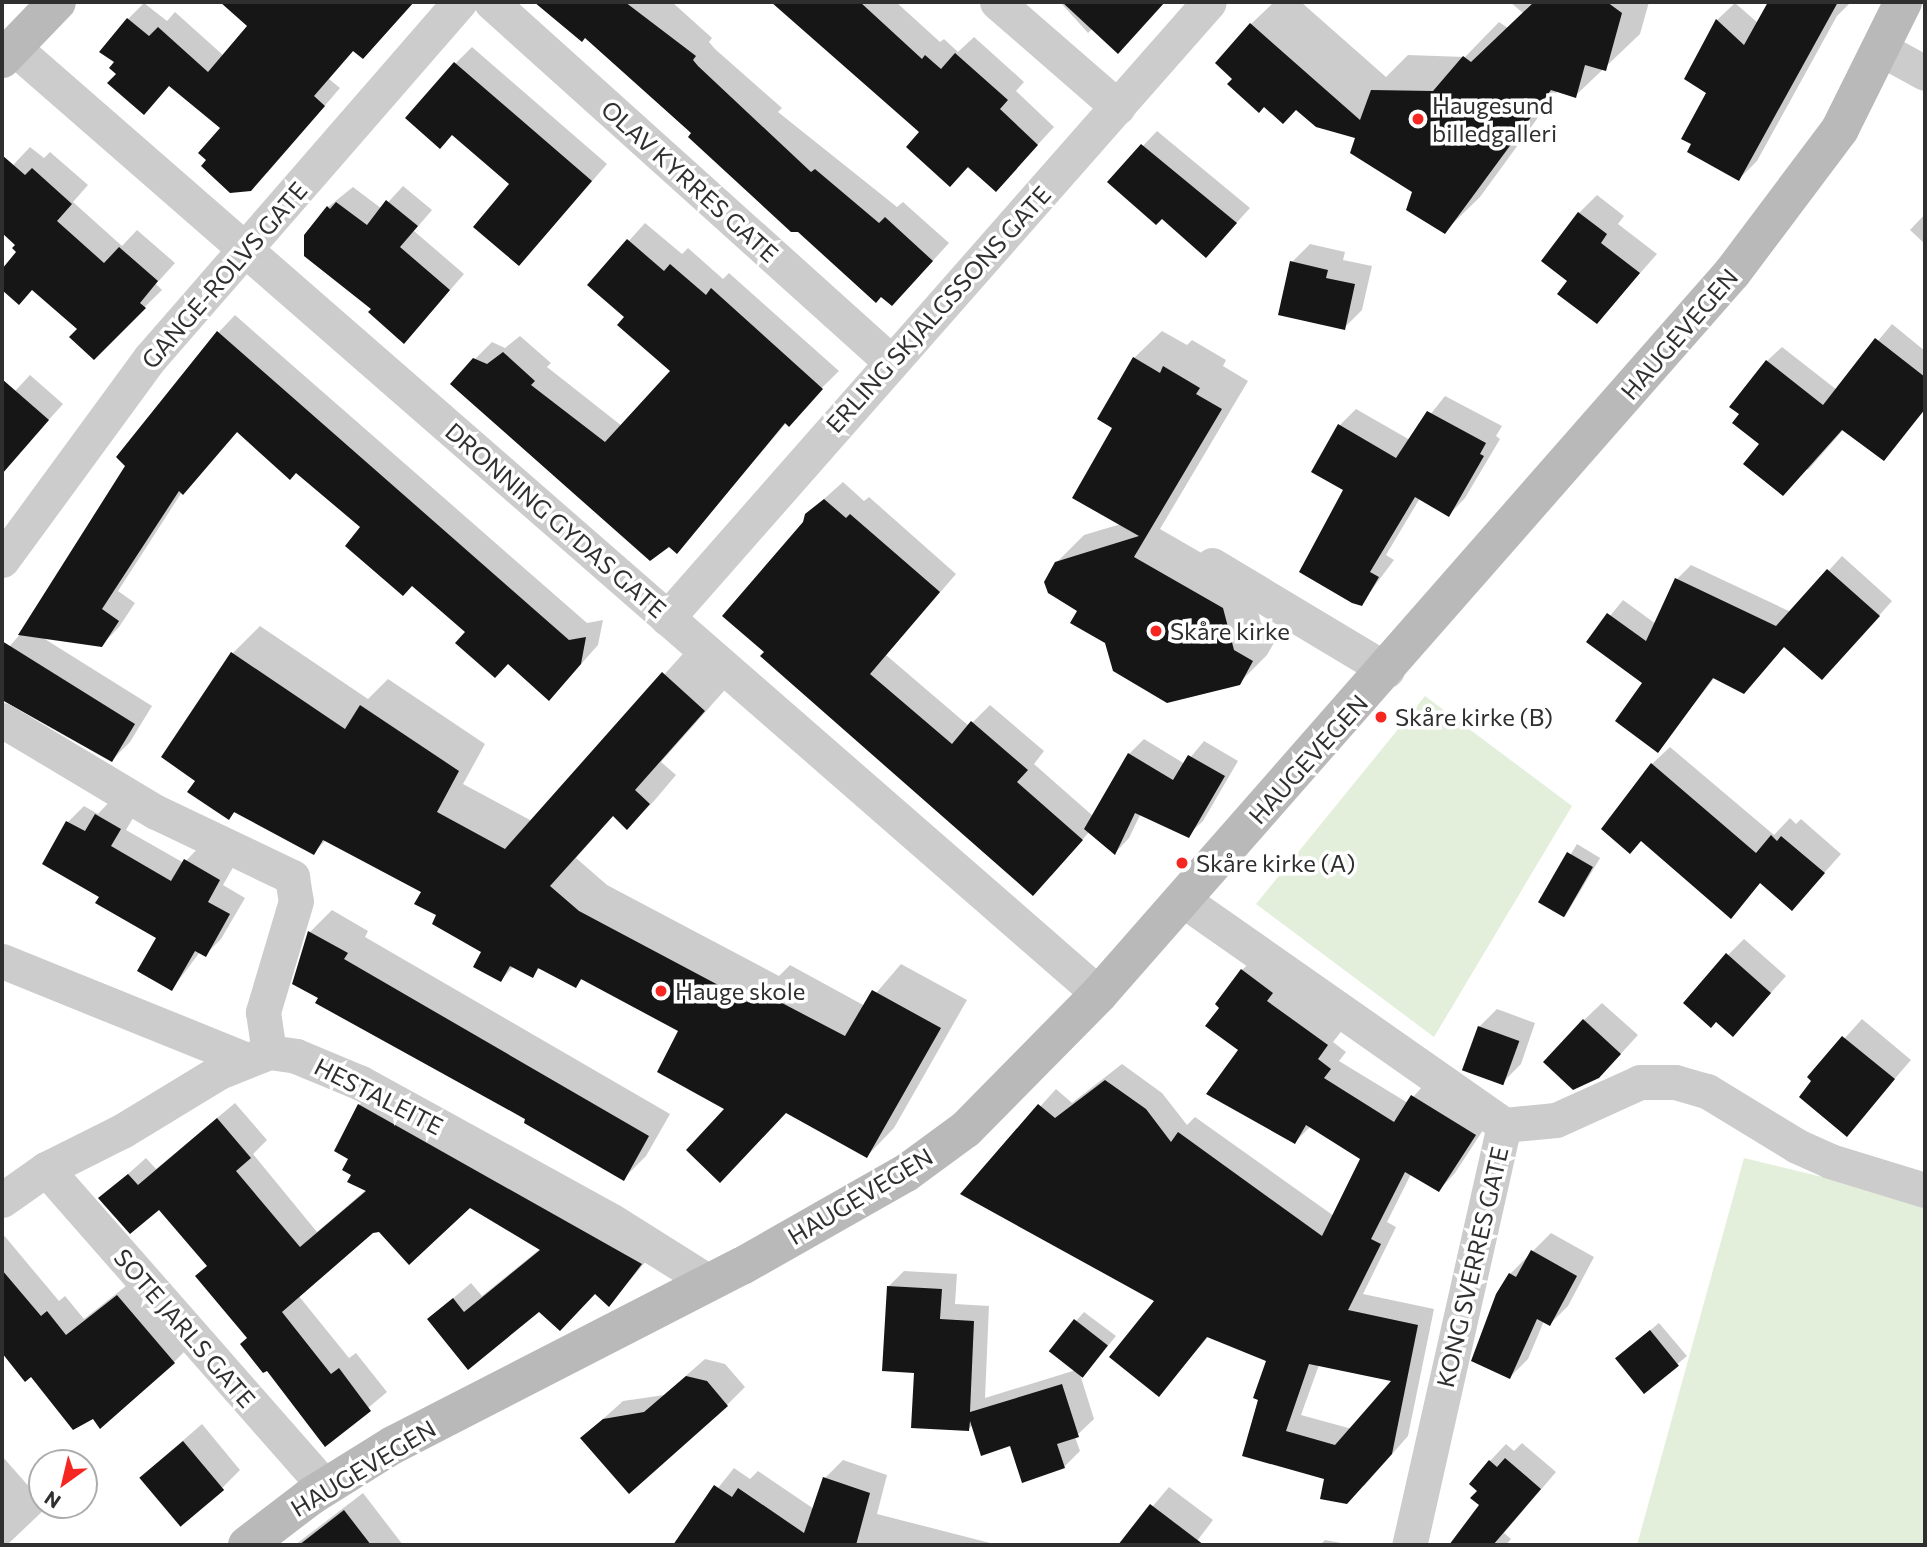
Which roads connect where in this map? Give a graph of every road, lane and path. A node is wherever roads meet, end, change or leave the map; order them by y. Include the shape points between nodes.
1 (57, 2) edge
2 (460, 2) edge
3 (491, 2) edge
4 (998, 2) edge
5 (1209, 2) edge
6 (1903, 2) edge
7 (1881, 49) junction
8 (7, 53) edge
9 (1925, 73) edge
10 (1118, 107) junction
11 (248, 249) junction
12 (890, 361) junction
13 (2, 559) edge
14 (1212, 565) dead end
15 (667, 618) junction
16 (1387, 670) junction
17 (2, 720) edge
18 (1183, 900) junction
19 (2, 961) edge
20 (1099, 994) junction
21 (257, 1055) junction
22 (1504, 1125) junction
23 (17, 1185) edge
24 (1925, 1190) edge
25 (709, 1282) junction
26 (325, 1487) junction
27 (247, 1545) edge
28 (1409, 1545) edge

1 - 8 street
2 - 11 street, GANGE-ROLVS GATE
3 - 12 street, OLAV KYRRES GATE
4 - 10 street
5 - 10 street, ERLING SKJALGSSONS GATE
6 - 7 street, HAUGEVEGEN
7 - 9 street
7 - 16 street, HAUGEVEGEN via 1840,129 1787,205
8 - 11 street, DRONNING GYDAS GATE
10 - 12 street, ERLING SKJALGSSONS GATE
11 - 13 street, GANGE-ROLVS GATE via 135,376
11 - 15 street, DRONNING GYDAS GATE
12 - 15 street, ERLING SKJALGSSONS GATE
14 - 16 street, HAUGEVEGEN
15 - 20 street, DRONNING GYDAS GATE
16 - 18 street, HAUGEVEGEN
17 - 21 street via 156,812 292,877 296,901 263,1012
18 - 20 street, HAUGEVEGEN
18 - 22 street, KONG SVERRES GATE
19 - 21 street
20 - 25 street, HAUGEVEGEN via 966,1129 916,1166
21 - 23 street
21 - 25 street, HESTALEITE via 296,1056 361,1083 612,1222
22 - 24 street via 1556,1121 1640,1082 1675,1082 1707,1091 1830,1161
22 - 28 street, KONG SVERRES GATE
23 - 26 street, SOTE JARLS GATE
25 - 26 street, HAUGEVEGEN via 393,1445
26 - 27 street, HAUGEVEGEN

